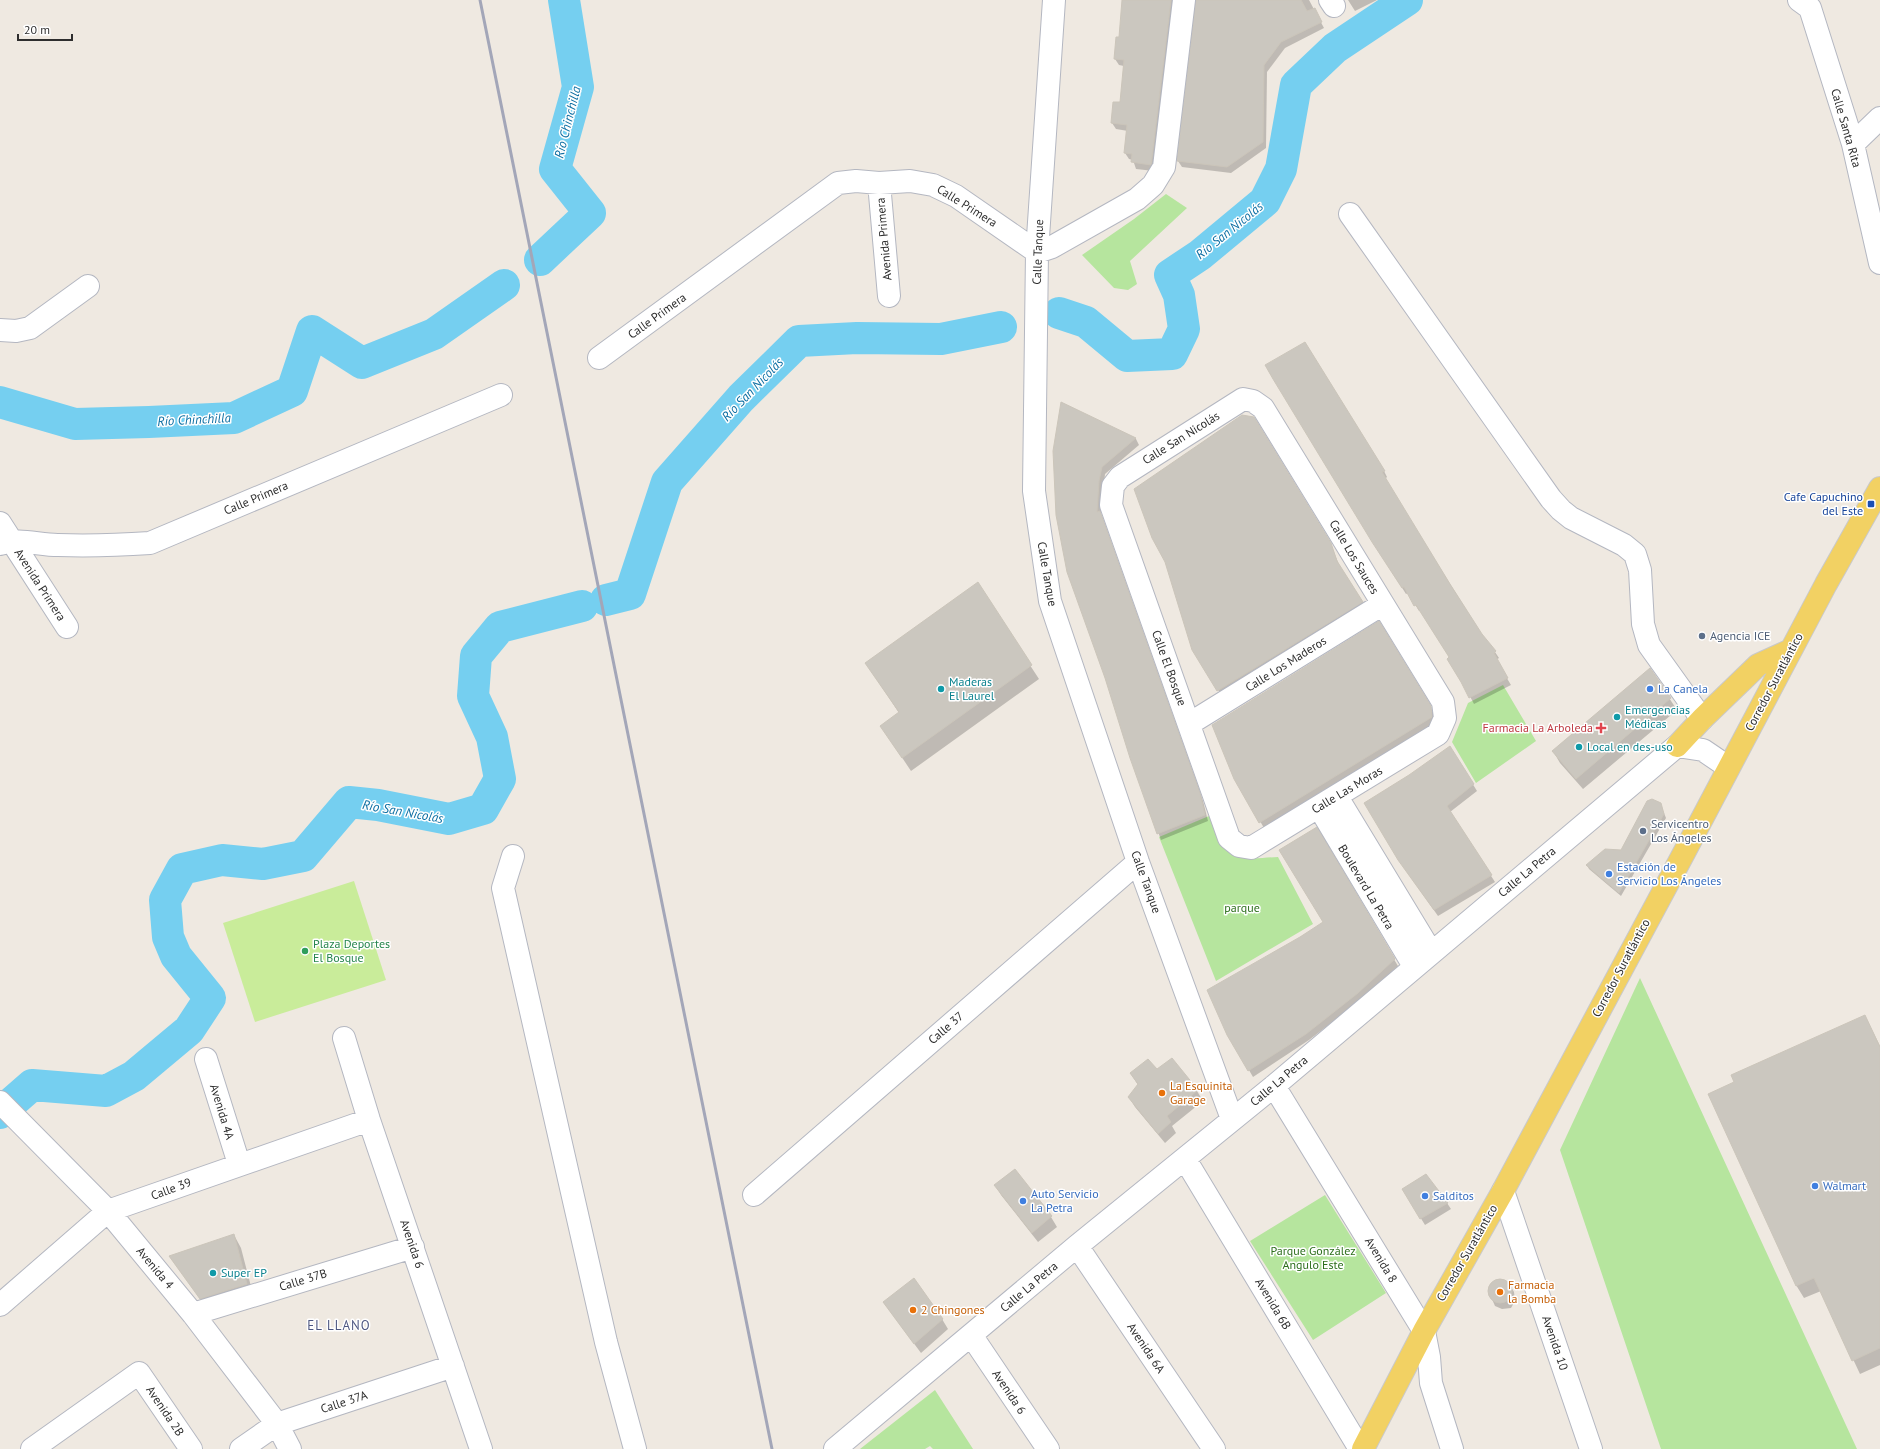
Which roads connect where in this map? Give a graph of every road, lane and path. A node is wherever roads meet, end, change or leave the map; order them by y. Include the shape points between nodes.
1 (1054, 0) edge
2 (1184, 0) edge
3 (1799, 0) edge
4 (1880, 118) edge
5 (1852, 144) junction
6 (879, 183) junction
7 (1350, 214) dead end
8 (1037, 252) junction
9 (1880, 263) edge
10 (88, 286) dead end
11 (889, 296) dead end
12 (0, 330) edge
13 (600, 358) dead end
14 (502, 395) dead end
15 (1253, 401) joint
16 (1113, 486) joint
17 (1880, 488) edge
18 (4, 536) edge
19 (1383, 604) junction
20 (67, 627) dead end
21 (1791, 650) junction
22 (1445, 718) joint
23 (1702, 719) junction
24 (1189, 724) junction
25 (1677, 746) junction
26 (1728, 767) junction
27 (1328, 802) junction
28 (1239, 846) joint
29 (513, 856) dead end
30 (1138, 862) junction
31 (1431, 952) junction
32 (1414, 966) junction
33 (344, 1038) dead end
34 (206, 1059) dead end
35 (1274, 1086) junction
36 (0, 1102) edge
37 (370, 1120) junction
38 (1232, 1120) junction
39 (1185, 1159) junction
40 (239, 1164) junction
41 (1503, 1191) junction
42 (754, 1195) dead end
43 (108, 1211) junction
44 (1077, 1246) junction
45 (413, 1247) junction
46 (0, 1305) edge
47 (193, 1314) junction
48 (1424, 1331) junction
49 (971, 1335) junction
50 (453, 1366) junction
51 (277, 1424) junction
52 (32, 1449) edge
53 (191, 1449) edge
54 (241, 1449) edge
55 (290, 1449) edge
56 (481, 1449) edge
57 (635, 1449) edge
58 (835, 1449) edge
59 (1048, 1449) edge
60 (1214, 1449) edge
61 (1361, 1449) edge
62 (1452, 1449) edge
63 (1591, 1449) edge

1 - 8 street, Calle Tanque
2 - 8 street via 1164,167 1153,185 1137,199 1052,247
3 - 5 street, Calle Santa Rita via 1810,8
4 - 5 street
5 - 9 street, Calle Santa Rita
6 - 8 street, Calle Primera via 910,181 933,185 956,196
6 - 11 street, Avenida Primera
6 - 13 street, Calle Primera via 838,183
7 - 23 street via 1560,510 1624,545 1634,554 1640,570 1643,624 1649,645
8 - 30 street, Calle Tanque via 1034,491 1050,601
10 - 12 street via 30,328 16,331
14 - 18 street, Calle Primera via 150,543 112,546 56,545
15 - 16 street, Calle San Nicolás via 1242,399 1120,477
15 - 19 street, Calle Los Sauces via 1263,408
16 - 24 street, Calle El Bosque via 1111,505
17 - 21 main road, Corredor Suratlántico
18 - 20 street, Avenida Primera
19 - 22 street, Calle Los Sauces via 1443,702
19 - 24 street, Calle Los Maderos
21 - 23 main road via 1758,665
21 - 26 main road, Corredor Suratlántico
22 - 27 street, Calle Las Moras via 1438,734
23 - 25 main road
24 - 28 street, Calle El Bosque via 1229,838
25 - 26 street via 1703,750
25 - 31 street, Calle La Petra
26 - 41 main road, Corredor Suratlántico
27 - 28 street, Calle Las Moras via 1251,848
27 - 31 street, Boulevard La Petra
27 - 32 street, Boulevard La Petra
29 - 57 street via 503,888 606,1342
30 - 38 street, Calle Tanque
30 - 42 street, Calle 37
31 - 32 street, Calle La Petra
32 - 35 street, Calle La Petra
33 - 37 street, Avenida 6
34 - 40 street, Avenida 4A
35 - 38 street, Calle La Petra
35 - 48 street, Avenida 8
36 - 43 street, Avenida 4
37 - 40 street, Calle 39
37 - 45 street, Avenida 6
38 - 39 street, Calle La Petra
39 - 44 street, Calle La Petra
39 - 61 street, Avenida 6B
40 - 43 street, Calle 39
41 - 48 main road, Corredor Suratlántico
41 - 63 street, Avenida 10
43 - 46 street, Calle 39
43 - 47 street, Avenida 4
44 - 49 street, Calle La Petra
44 - 60 street, Avenida 6A
45 - 47 street, Calle 37B
45 - 50 street, Avenida 6
47 - 51 street, Avenida 4
48 - 61 main road, Corredor Suratlántico
48 - 62 street, Avenida 8 via 1431,1383
49 - 58 street, Calle La Petra
49 - 59 street, Avenida 6
50 - 51 street, Calle 37A
50 - 56 street, Avenida 6
51 - 54 street, Calle 37A
51 - 55 street, Avenida 4
52 - 53 street, Avenida 2B via 138,1373

